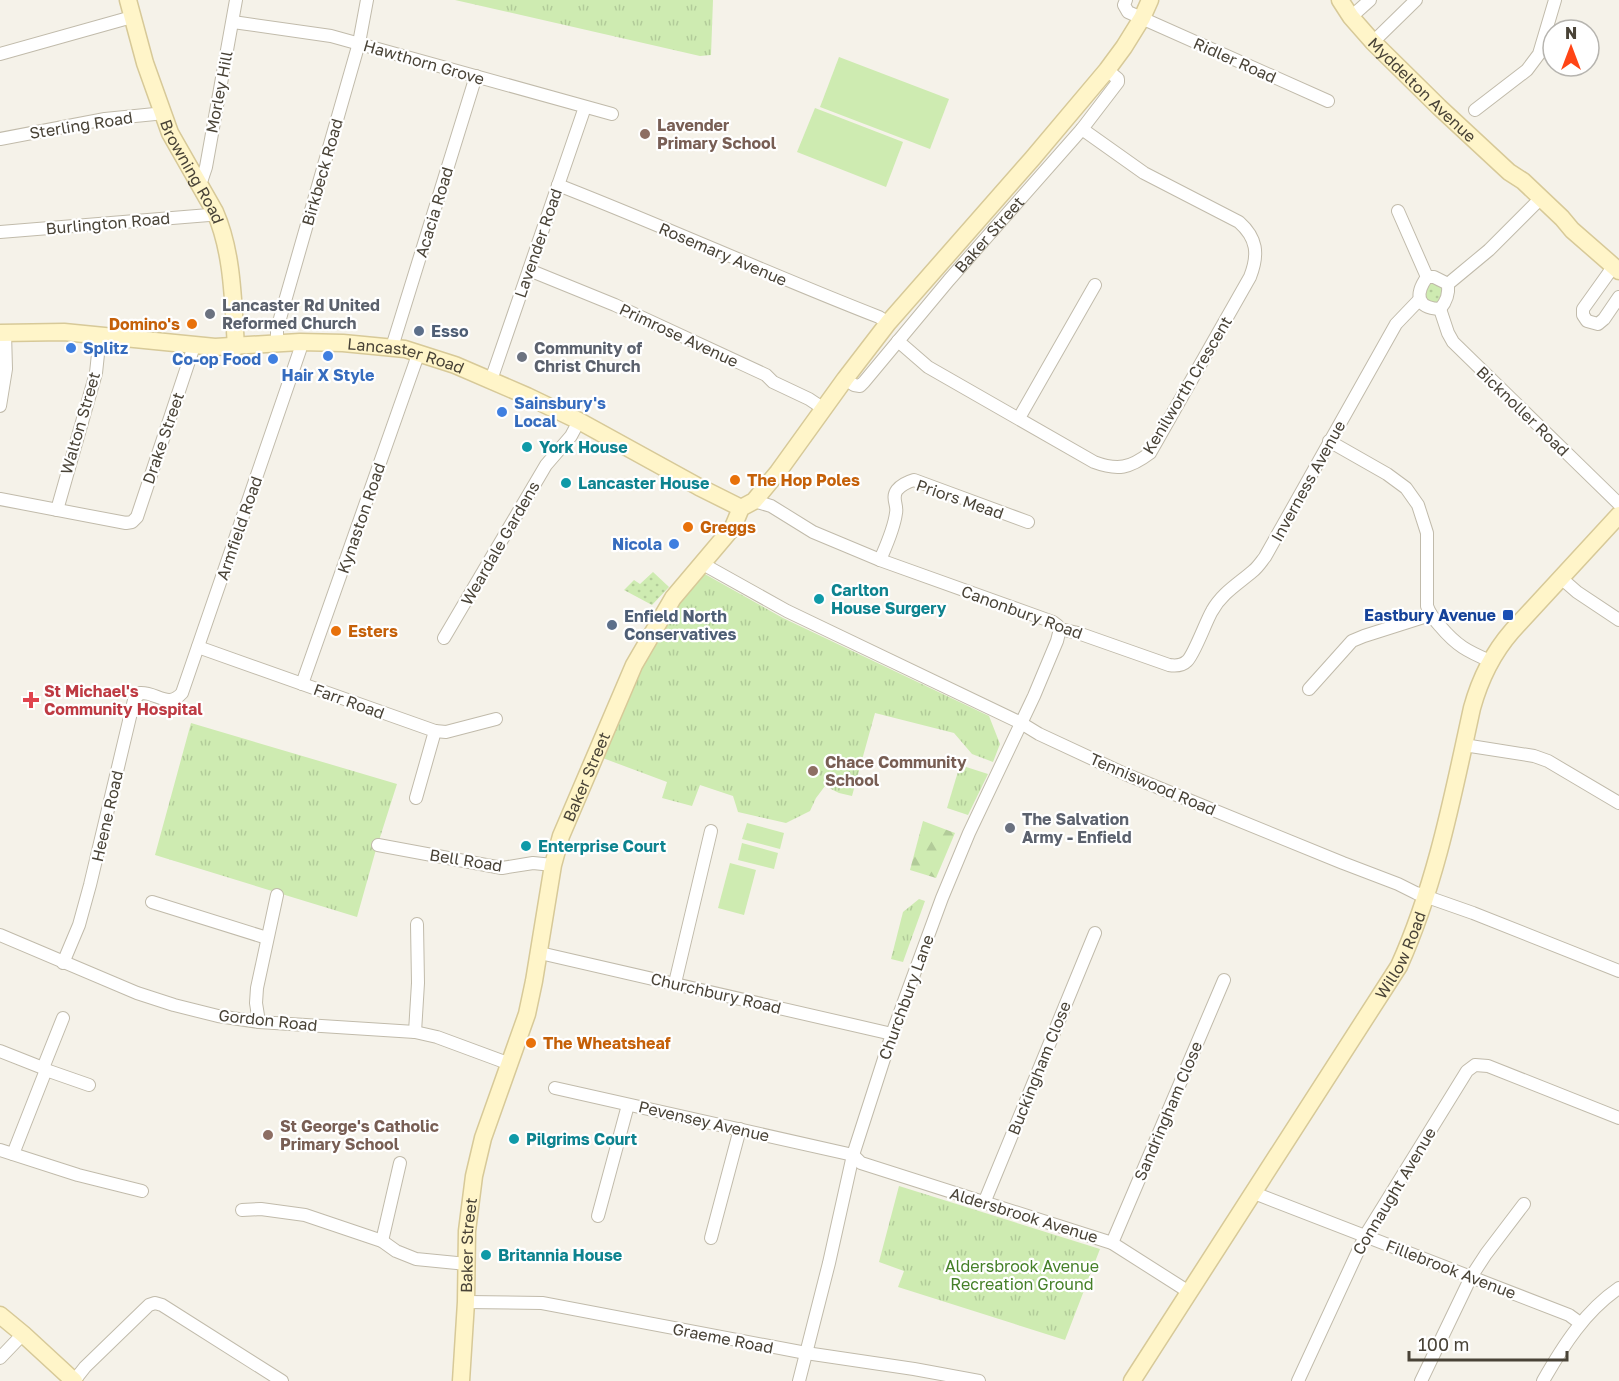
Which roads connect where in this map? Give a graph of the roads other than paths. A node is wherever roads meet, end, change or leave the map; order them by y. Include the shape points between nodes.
1 (128, 0) edge
2 (236, 0) edge
3 (367, 0) edge
4 (1126, 0) edge
5 (1150, 0) edge
6 (1340, 0) edge
7 (1370, 0) edge
8 (1416, 0) edge
9 (1555, 0) edge
10 (132, 17) junction
11 (1351, 17) junction
12 (1142, 18) junction
13 (233, 22) junction
14 (1373, 42) junction
15 (359, 43) junction
16 (0, 54) edge
17 (1107, 70) junction
18 (476, 76) junction
19 (1328, 101) dead end
20 (585, 107) junction
21 (1475, 110) dead end
22 (161, 111) junction
23 (612, 114) dead end
24 (1082, 129) junction
25 (0, 139) edge
26 (1509, 172) junction
27 (199, 183) junction
28 (558, 185) junction
29 (1536, 203) junction
30 (215, 212) junction
31 (1398, 212) dead end
32 (1572, 230) junction
33 (0, 232) edge
34 (1616, 269) edge
35 (529, 270) junction
36 (1428, 277) junction
37 (1448, 284) junction
38 (1095, 285) dead end
39 (1619, 297) edge
40 (1419, 300) junction
41 (1440, 309) junction
42 (888, 323) junction
43 (2, 333) edge
44 (100, 335) junction
45 (897, 341) junction
46 (300, 342) junction
47 (277, 343) junction
48 (194, 346) junction
49 (236, 347) junction
50 (392, 347) junction
51 (418, 352) junction
52 (845, 379) junction
53 (491, 380) junction
54 (0, 406) edge
55 (824, 409) junction
56 (1019, 418) junction
57 (579, 421) junction
58 (1329, 441) junction
59 (0, 499) edge
60 (748, 504) junction
61 (1619, 504) edge
62 (57, 510) junction
63 (1619, 515) edge
64 (1028, 522) dead end
65 (880, 560) junction
66 (701, 563) junction
67 (1561, 578) junction
68 (1430, 615) junction
69 (1619, 620) edge
70 (1057, 626) junction
71 (444, 638) dead end
72 (198, 646) junction
73 (1191, 656) joint
74 (1490, 661) junction
75 (302, 684) junction
76 (1309, 689) dead end
77 (164, 699) joint
78 (496, 719) dead end
79 (1021, 723) junction
80 (435, 731) junction
81 (1464, 745) junction
82 (416, 798) dead end
83 (1619, 803) edge
84 (711, 831) dead end
85 (378, 845) dead end
86 (554, 865) junction
87 (277, 895) dead end
88 (1426, 897) junction
89 (152, 902) dead end
90 (417, 924) dead end
91 (1095, 933) dead end
92 (0, 935) edge
93 (267, 938) junction
94 (540, 953) junction
95 (63, 963) junction
96 (1619, 971) edge
97 (1224, 980) dead end
98 (675, 983) junction
99 (63, 1018) dead end
100 (259, 1022) junction
101 (415, 1032) junction
102 (892, 1034) junction
103 (0, 1051) edge
104 (510, 1065) junction
105 (44, 1069) junction
106 (89, 1085) dead end
107 (555, 1088) dead end
108 (628, 1105) junction
109 (1619, 1118) edge
110 (740, 1130) junction
111 (0, 1150) edge
112 (13, 1154) junction
113 (853, 1155) junction
114 (400, 1163) dead end
115 (142, 1191) dead end
116 (1254, 1193) junction
117 (984, 1203) junction
118 (1524, 1204) dead end
119 (242, 1210) dead end
120 (598, 1216) dead end
121 (1365, 1236) junction
122 (711, 1238) dead end
123 (382, 1240) junction
124 (1112, 1243) junction
125 (467, 1264) junction
126 (1471, 1277) junction
127 (1619, 1288) edge
128 (1189, 1292) junction
129 (466, 1302) junction
130 (0, 1315) edge
131 (1580, 1323) junction
132 (23, 1334) junction
133 (806, 1353) junction
134 (0, 1358) edge
135 (74, 1381) edge
136 (282, 1381) edge
137 (460, 1381) edge
138 (799, 1381) edge
139 (979, 1381) edge
140 (1132, 1381) edge
141 (1298, 1381) edge
142 (1421, 1381) edge
143 (1543, 1381) edge

1 - 10 street, Browning Road
2 - 13 street, Morley Hill
3 - 15 street, Birkbeck Road
4 - 12 street via 1124,8
5 - 12 street, Baker Street
6 - 11 street, Myddelton Avenue
7 - 11 street
8 - 14 street
9 - 21 street via 1539,54 1527,70
10 - 16 street
10 - 22 street, Browning Road
11 - 14 street, Myddelton Avenue
12 - 17 street, Baker Street
12 - 19 street, Ridler Road
13 - 15 street, Hawthorn Grove
13 - 27 street, Morley Hill via 206,167
14 - 26 street, Myddelton Avenue
15 - 18 street, Hawthorn Grove
15 - 47 street, Birkbeck Road via 277,329
17 - 24 street, Baker Street via 1118,82
17 - 42 street, Baker Street
18 - 20 street, Hawthorn Grove
18 - 50 street, Acacia Road
20 - 23 street, Hawthorn Grove
20 - 28 street, Lavender Road
22 - 25 street, Sterling Road
22 - 27 street, Browning Road
24 - 45 street, Baker Street
24 - 56 street, Kenilworth Crescent via 1144,173 1239,222 1252,237 1254,266 1150,453 1137,463 1108,468
26 - 29 street, Myddelton Avenue
26 - 32 street, Myddelton Avenue
27 - 30 street, Browning Road
28 - 35 street, Lavender Road
28 - 42 street, Rosemary Avenue
29 - 32 street, Myddelton Avenue
29 - 37 street
30 - 33 street, Burlington Road
30 - 49 street, Browning Road via 228,256
31 - 36 street
32 - 34 street, Myddelton Avenue
34 - 39 street via 1583,309 1583,315 1587,321 1598,324
35 - 53 street, Lavender Road
35 - 55 street, Primrose Avenue via 756,370
36 - 37 street
36 - 40 street, Inverness Avenue
37 - 41 street via 1449,292
38 - 56 street
40 - 41 street
40 - 58 street, Inverness Avenue via 1396,324
41 - 61 street, Bicknoller Road via 1453,342
42 - 52 street, Baker Street
43 - 44 street, Lancaster Road
43 - 54 street via 6,369
44 - 48 street, Lancaster Road
44 - 62 street, Walton Street via 96,373
45 - 52 street, Baker Street via 860,386
45 - 56 street, Kenilworth Crescent via 928,366
46 - 47 street, Lancaster Road
46 - 50 street, Lancaster Road
46 - 72 street, Armfield Road
47 - 49 street, Lancaster Road
48 - 49 street, Lancaster Road
48 - 62 street, Drake Street via 137,517 126,524
50 - 51 street, Lancaster Road
51 - 53 street, Lancaster Road
51 - 75 street, Kynaston Road
52 - 55 street, Baker Street
53 - 57 street, Lancaster Road
55 - 60 street, Baker Street via 778,472
57 - 60 street, Lancaster Road via 699,487
57 - 71 street, Weardale Gardens via 546,465
58 - 68 street via 1388,474 1406,488 1418,505 1427,533
58 - 73 street, Inverness Avenue via 1265,557 1222,597
59 - 62 street
60 - 65 street, Canonbury Road via 771,506 813,532
60 - 66 street, Baker Street
63 - 67 street, Willow Road
64 - 65 street, Priors Mead via 914,480 905,483 894,497 897,512
65 - 70 street, Canonbury Road
66 - 79 street, Tenniswood Road via 787,611
66 - 86 street, Baker Street via 673,598 634,665 561,836
67 - 69 street
67 - 74 street, Willow Road via 1499,645
68 - 74 street via 1456,643
68 - 76 street via 1352,641
70 - 73 street, Canonbury Road via 1169,665 1182,664
70 - 79 street, Churchbury Lane via 1052,652
72 - 75 street, Farr Road
72 - 77 street, Armfield Road via 182,693 177,698
74 - 81 street, Willow Road via 1479,685
75 - 80 street, Farr Road
77 - 95 street, Heene Road via 148,692 140,693 134,700 79,925
78 - 80 street via 446,732
79 - 88 street, Tenniswood Road via 1125,774
79 - 102 street, Churchbury Lane via 969,833
80 - 82 street
81 - 83 street via 1548,761
81 - 88 street, Willow Road
84 - 98 street
85 - 86 street, Bell Road via 502,868
86 - 94 street, Baker Street
87 - 93 street
88 - 96 street, Tenniswood Road
88 - 116 street, Willow Road via 1399,966
89 - 93 street
90 - 101 street
91 - 117 street, Buckingham Close
92 - 95 street, Gordon Road
93 - 100 street via 257,988
94 - 98 street, Churchbury Road
94 - 104 street, Baker Street via 527,1014
95 - 100 street, Gordon Road via 174,1005
97 - 124 street, Sandringham Close
98 - 102 street, Churchbury Road
99 - 105 street
100 - 101 street, Gordon Road
101 - 104 street, Gordon Road
102 - 113 street, Churchbury Lane
103 - 105 street
104 - 125 street, Baker Street via 483,1138 474,1176
105 - 106 street
105 - 112 street via 44,1078
107 - 108 street, Pevensey Avenue
108 - 110 street, Pevensey Avenue
108 - 120 street
109 - 121 street, Connaught Avenue via 1488,1066 1476,1065 1467,1071
110 - 113 street, Pevensey Avenue
110 - 122 street
111 - 112 street
112 - 115 street
113 - 117 street, Aldersbrook Avenue via 861,1163
113 - 133 street, Churchbury Lane
114 - 123 street
116 - 121 street, Fillebrook Avenue
116 - 128 street, Willow Road
117 - 124 street, Aldersbrook Avenue
118 - 126 street
119 - 123 street via 305,1215
121 - 126 street, Fillebrook Avenue
121 - 141 street, Connaught Avenue
123 - 125 street via 416,1259
124 - 128 street, Aldersbrook Avenue
125 - 129 street, Baker Street
126 - 131 street, Fillebrook Avenue
126 - 142 street
127 - 131 street
128 - 140 street, Willow Road
129 - 133 street, Graeme Road via 542,1303
129 - 137 street, Baker Street
130 - 132 street
131 - 143 street
132 - 134 street
132 - 135 street
133 - 138 street, Churchbury Lane
133 - 139 street, Graeme Road
135 - 136 street via 155,1303

